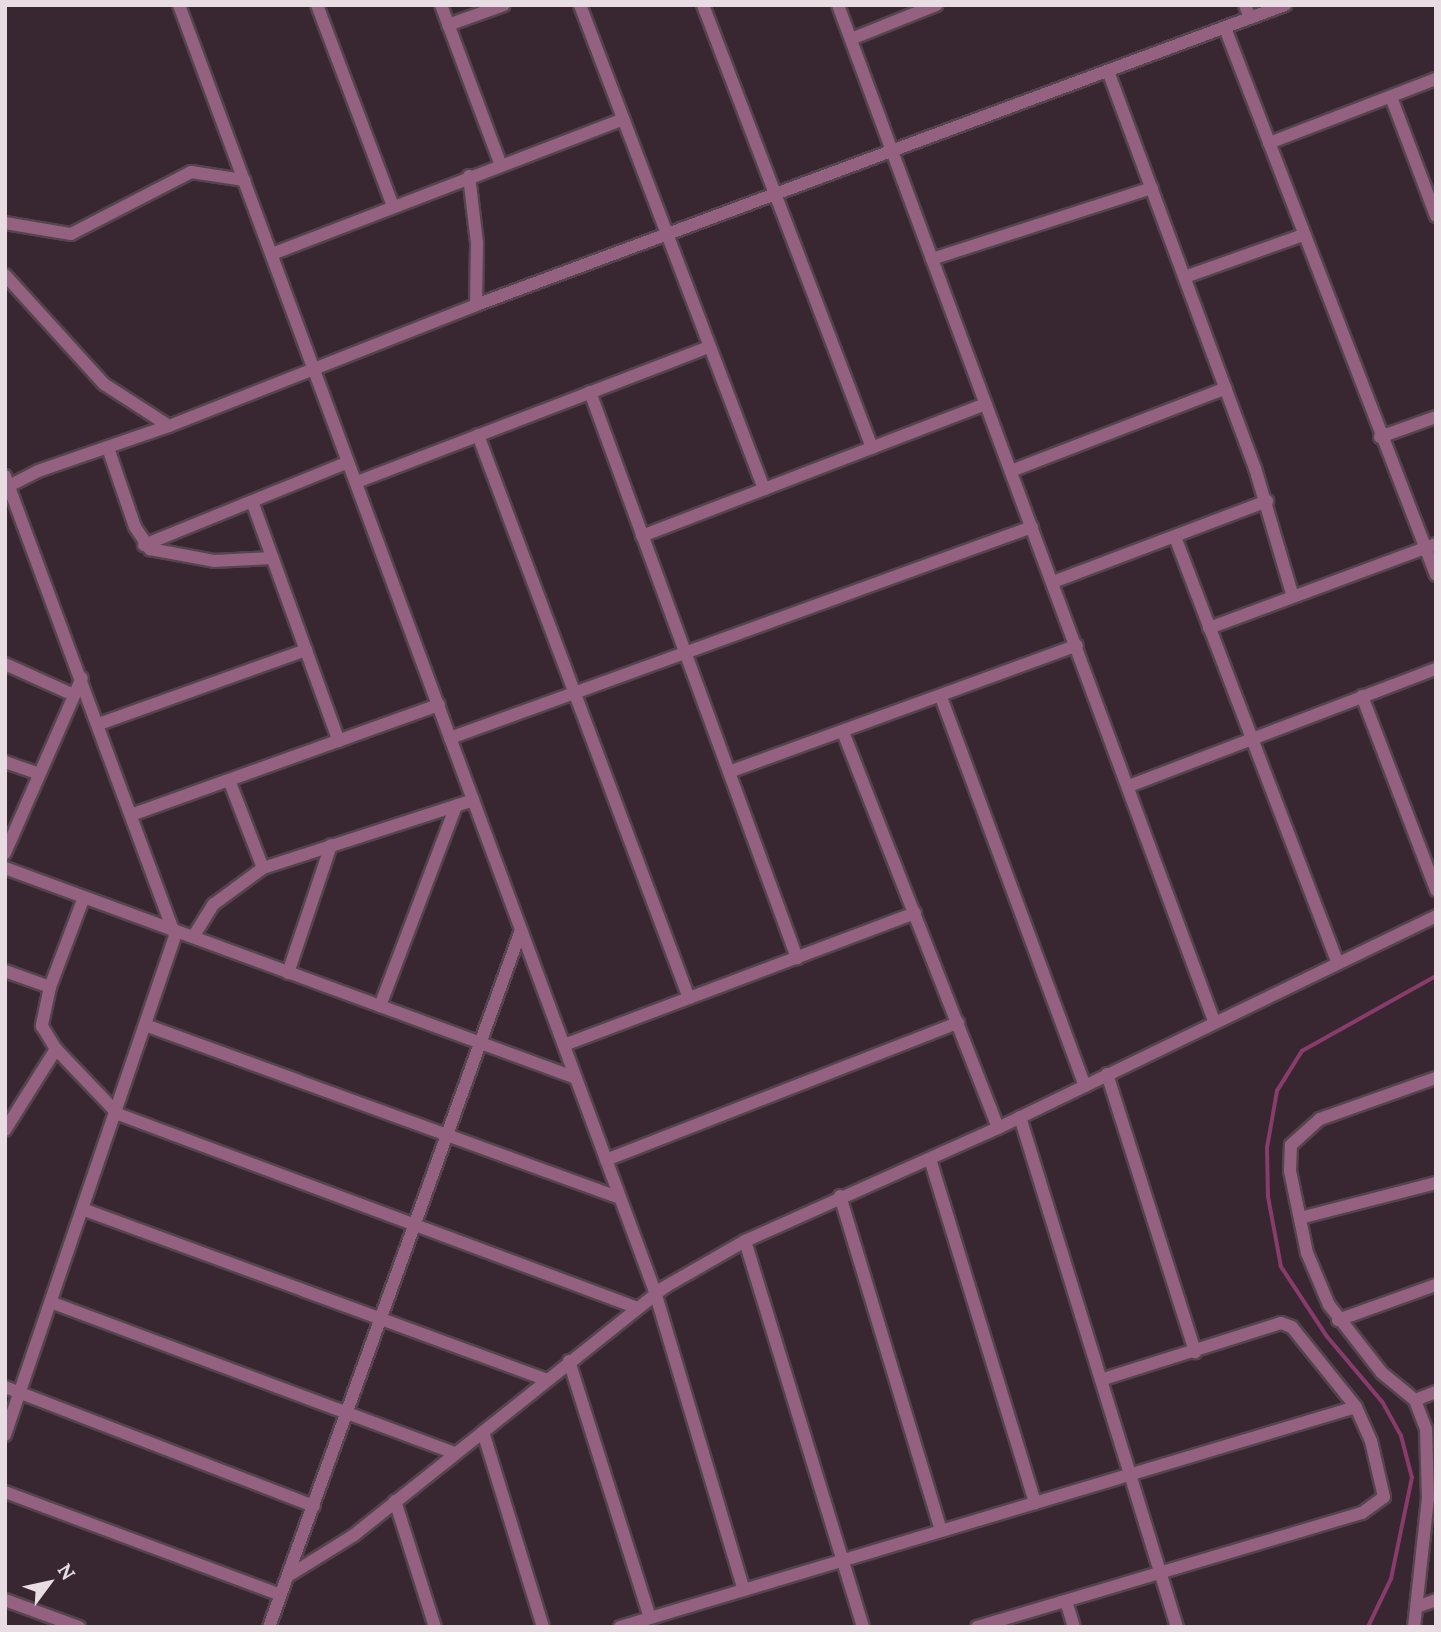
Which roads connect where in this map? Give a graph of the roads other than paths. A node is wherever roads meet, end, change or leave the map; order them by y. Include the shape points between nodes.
1 (179, 5) edge
2 (317, 5) edge
3 (441, 5) edge
4 (504, 5) edge
5 (580, 5) edge
6 (703, 5) edge
7 (838, 5) edge
8 (936, 5) edge
9 (1245, 5) edge
10 (1285, 5) edge
11 (1250, 19) junction
12 (447, 25) junction
13 (1225, 28) junction
14 (850, 39) junction
15 (1108, 71) junction
16 (1436, 79) edge
17 (1391, 97) junction
18 (623, 119) junction
19 (1269, 143) junction
20 (892, 152) junction
21 (500, 163) junction
22 (469, 176) junction
23 (244, 180) junction
24 (1152, 188) junction
25 (774, 196) junction
26 (392, 204) junction
27 (1436, 216) edge
28 (5, 223) edge
29 (1303, 236) junction
30 (668, 237) junction
31 (271, 254) junction
32 (932, 259) junction
33 (5, 275) edge
34 (1185, 277) junction
35 (476, 305) junction
36 (708, 347) junction
37 (314, 368) junction
38 (1226, 388) junction
39 (590, 392) junction
40 (986, 404) junction
41 (1436, 416) edge
42 (169, 426) junction
43 (478, 435) junction
44 (1380, 437) junction
45 (108, 448) junction
46 (872, 448) junction
47 (348, 462) junction
48 (1011, 471) junction
49 (357, 482) junction
50 (7, 484) edge
51 (764, 489) junction
52 (1267, 501) junction
53 (253, 504) junction
54 (1032, 527) junction
55 (642, 536) junction
56 (1175, 537) junction
57 (1436, 544) edge
58 (144, 545) junction
59 (1423, 550) junction
60 (272, 558) junction
61 (1436, 575) edge
62 (1053, 582) junction
63 (1293, 597) junction
64 (1209, 628) junction
65 (1077, 645) junction
66 (306, 650) junction
67 (685, 653) junction
68 (5, 664) edge
69 (1436, 669) edge
70 (82, 678) junction
71 (575, 693) junction
72 (74, 695) junction
73 (1362, 696) junction
74 (941, 697) junction
75 (439, 705) junction
76 (99, 724) junction
77 (843, 732) junction
78 (450, 738) junction
79 (1250, 738) junction
80 (339, 740) junction
81 (5, 762) edge
82 (729, 772) junction
83 (37, 773) junction
84 (229, 780) junction
85 (1129, 786) junction
86 (473, 800) junction
87 (456, 806) junction
88 (131, 815) junction
89 (331, 845) junction
90 (5, 853) edge
91 (5, 868) edge
92 (263, 868) junction
93 (1436, 890) edge
94 (84, 897) junction
95 (915, 914) junction
96 (1436, 916) edge
97 (521, 930) junction
98 (175, 931) junction
99 (193, 937) junction
100 (797, 957) junction
101 (1337, 962) junction
102 (5, 971) edge
103 (288, 973) junction
104 (50, 987) junction
105 (689, 998) junction
106 (380, 1006) junction
107 (1214, 1021) junction
108 (958, 1023) junction
109 (148, 1026) junction
110 (481, 1043) junction
111 (564, 1045) junction
112 (56, 1049) junction
113 (1107, 1074) junction
114 (576, 1078) junction
115 (1436, 1078) edge
116 (1085, 1086) junction
117 (117, 1114) junction
118 (1020, 1118) junction
119 (998, 1128) junction
120 (5, 1130) edge
121 (447, 1135) junction
122 (930, 1158) junction
123 (606, 1160) junction
124 (1436, 1183) edge
125 (840, 1196) junction
126 (620, 1198) junction
127 (85, 1210) junction
128 (1300, 1218) junction
129 (415, 1225) junction
130 (745, 1241) junction
131 (1436, 1285) edge
132 (655, 1292) junction
133 (53, 1303) junction
134 (635, 1307) junction
135 (382, 1319) junction
136 (1338, 1320) junction
137 (1195, 1352) junction
138 (569, 1361) junction
139 (545, 1379) junction
140 (1103, 1379) junction
141 (5, 1387) edge
142 (19, 1392) junction
143 (1436, 1392) edge
144 (1415, 1399) junction
145 (1356, 1407) junction
146 (347, 1412) junction
147 (483, 1432) junction
148 (5, 1435) edge
149 (455, 1452) junction
150 (1131, 1475) junction
151 (5, 1493) edge
152 (1432, 1498) edge
153 (395, 1502) junction
154 (1035, 1503) junction
155 (314, 1506) junction
156 (941, 1531) junction
157 (843, 1560) junction
158 (1161, 1572) junction
159 (288, 1576) junction
160 (744, 1590) junction
161 (280, 1595) junction
162 (5, 1600) edge
163 (1436, 1600) edge
164 (1066, 1601) junction
165 (1419, 1606) junction
166 (650, 1618) junction
167 (79, 1627) edge
168 (268, 1627) edge
169 (435, 1627) edge
170 (543, 1627) edge
171 (620, 1627) edge
172 (863, 1627) edge
173 (977, 1627) edge
174 (1074, 1627) edge
175 (1177, 1627) edge
176 (1413, 1627) edge

1 - 23 street
2 - 26 street
3 - 12 street
4 - 12 street
5 - 18 street
6 - 25 street
7 - 14 street
8 - 14 street
9 - 11 street
10 - 11 street
11 - 13 street
12 - 21 street
13 - 15 street
13 - 19 street
14 - 20 street
15 - 20 street
15 - 24 street
16 - 17 street
17 - 19 street
17 - 27 street
18 - 21 street
18 - 30 street
19 - 29 street
20 - 25 street
20 - 32 street
21 - 22 street
22 - 26 street
22 - 35 street via 477,255
23 - 28 street via 191,173 71,234
23 - 31 street
24 - 32 street
24 - 34 street
25 - 30 street
25 - 46 street
26 - 31 street
29 - 34 street
29 - 44 street
30 - 35 street
30 - 36 street
31 - 37 street
32 - 40 street
33 - 42 street via 104,384
34 - 38 street
35 - 37 street
36 - 39 street
36 - 51 street
37 - 42 street
37 - 47 street
38 - 48 street
38 - 52 street
39 - 43 street
39 - 55 street
40 - 46 street
40 - 48 street
41 - 44 street
42 - 45 street
43 - 49 street
43 - 71 street
44 - 59 street
45 - 50 street
45 - 58 street
46 - 51 street
47 - 49 street
47 - 53 street
48 - 54 street
49 - 75 street
50 - 70 street
51 - 55 street
52 - 56 street
52 - 63 street
53 - 58 street
53 - 60 street
54 - 62 street
54 - 67 street
55 - 67 street
56 - 62 street
56 - 64 street
57 - 59 street
58 - 60 street via 158,553 198,560
59 - 61 street
59 - 63 street
60 - 66 street
62 - 65 street
63 - 64 street
64 - 79 street
65 - 74 street
65 - 85 street
66 - 76 street
66 - 80 street
67 - 71 street
67 - 82 street
68 - 72 street
69 - 73 street
70 - 72 street
70 - 76 street
71 - 78 street
71 - 105 street
72 - 83 street
73 - 79 street
73 - 93 street
74 - 77 street
74 - 116 street
75 - 78 street
75 - 80 street
76 - 88 street
77 - 82 street
77 - 95 street
78 - 86 street
79 - 85 street
79 - 101 street
80 - 84 street
81 - 83 street
82 - 100 street
83 - 90 street
84 - 88 street
84 - 92 street
85 - 107 street
86 - 87 street
86 - 97 street
87 - 89 street
87 - 106 street
88 - 98 street
89 - 92 street
89 - 103 street
91 - 94 street
92 - 99 street via 214,904
94 - 98 street
94 - 104 street
95 - 100 street
95 - 108 street
96 - 101 street
97 - 110 street
97 - 111 street
98 - 99 street
98 - 109 street
99 - 103 street
100 - 105 street
101 - 107 street
102 - 104 street
103 - 106 street
104 - 112 street via 42,1026
105 - 111 street
106 - 110 street
107 - 113 street
108 - 119 street
108 - 123 street
109 - 117 street
109 - 121 street
110 - 114 street
110 - 121 street
111 - 114 street
112 - 117 street
112 - 120 street
113 - 116 street
113 - 137 street
114 - 123 street
115 - 128 street via 1320,1119 1298,1137 1291,1145 1290,1171
116 - 118 street
117 - 127 street
117 - 129 street
118 - 119 street
118 - 140 street
119 - 122 street
121 - 126 street
121 - 129 street
122 - 125 street
122 - 154 street
123 - 126 street
124 - 128 street
125 - 130 street
125 - 156 street
126 - 132 street
127 - 133 street
127 - 135 street
128 - 136 street via 1307,1253
129 - 134 street
129 - 135 street
130 - 132 street
130 - 157 street
131 - 136 street
132 - 134 street
132 - 160 street
133 - 142 street
133 - 146 street
134 - 138 street
135 - 139 street
135 - 146 street
136 - 144 street via 1382,1373
137 - 140 street
137 - 145 street via 1280,1323 1292,1326
138 - 139 street
138 - 166 street
139 - 147 street
140 - 150 street
141 - 142 street
142 - 148 street
142 - 155 street
143 - 144 street
144 - 152 street via 1426,1429
145 - 150 street
145 - 158 street via 1371,1441 1384,1497 1378,1505
146 - 149 street
146 - 155 street
147 - 149 street
147 - 170 street
149 - 153 street
150 - 154 street
150 - 158 street
151 - 161 street
152 - 165 street
153 - 159 street via 354,1535
153 - 169 street
154 - 156 street
155 - 159 street
156 - 157 street
157 - 160 street
157 - 172 street
158 - 164 street
158 - 175 street
159 - 161 street
160 - 166 street
161 - 168 street
162 - 167 street
163 - 165 street
164 - 173 street
164 - 174 street
165 - 176 street
166 - 171 street

